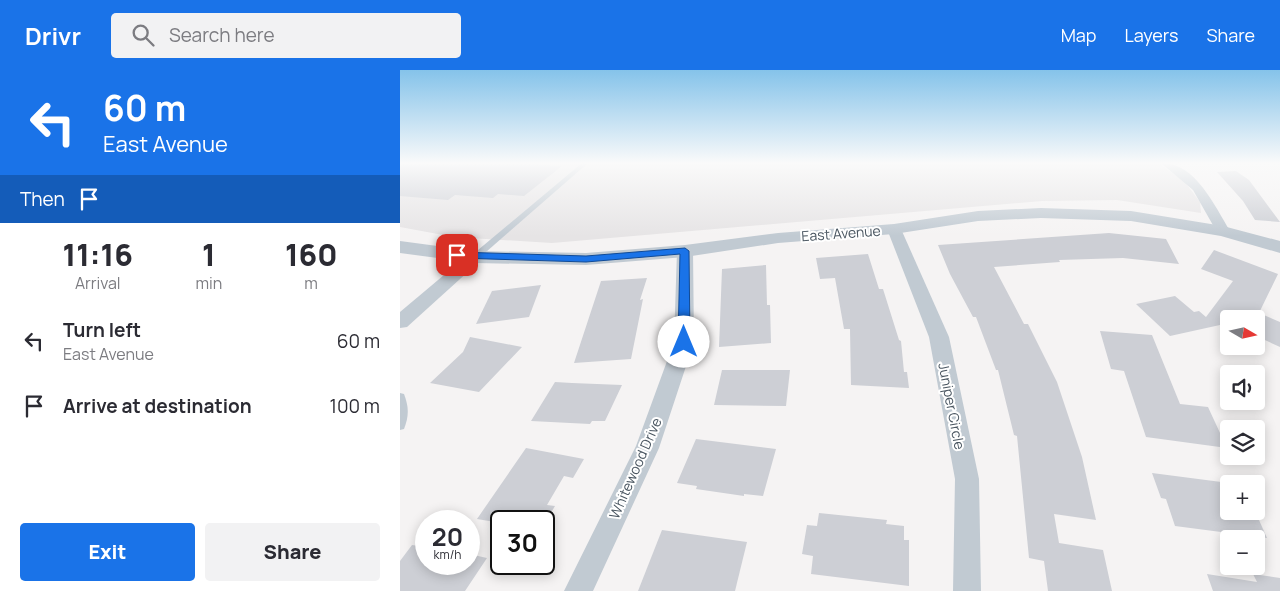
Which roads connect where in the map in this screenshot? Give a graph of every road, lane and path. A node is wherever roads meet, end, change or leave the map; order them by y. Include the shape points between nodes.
1 (557, 187) edge
2 (1197, 187) edge
3 (894, 229) junction
4 (1223, 231) junction
5 (1280, 247) edge
6 (400, 248) edge
7 (685, 251) junction
8 (475, 257) junction
9 (400, 322) edge
10 (400, 398) edge
11 (400, 426) edge
12 (578, 591) edge
13 (967, 591) edge

1 - 8 lane
2 - 4 street
3 - 4 street, East Avenue via 978,216 1041,213 1131,216
3 - 7 street, East Avenue via 778,238
3 - 13 street, Juniper Circle via 940,346 967,479
4 - 5 street, East Avenue
6 - 8 street, East Avenue
7 - 8 street, East Avenue via 586,259
7 - 12 street, Whitewood Drive via 684,342 647,448
8 - 9 street
10 - 11 lane via 404,413

